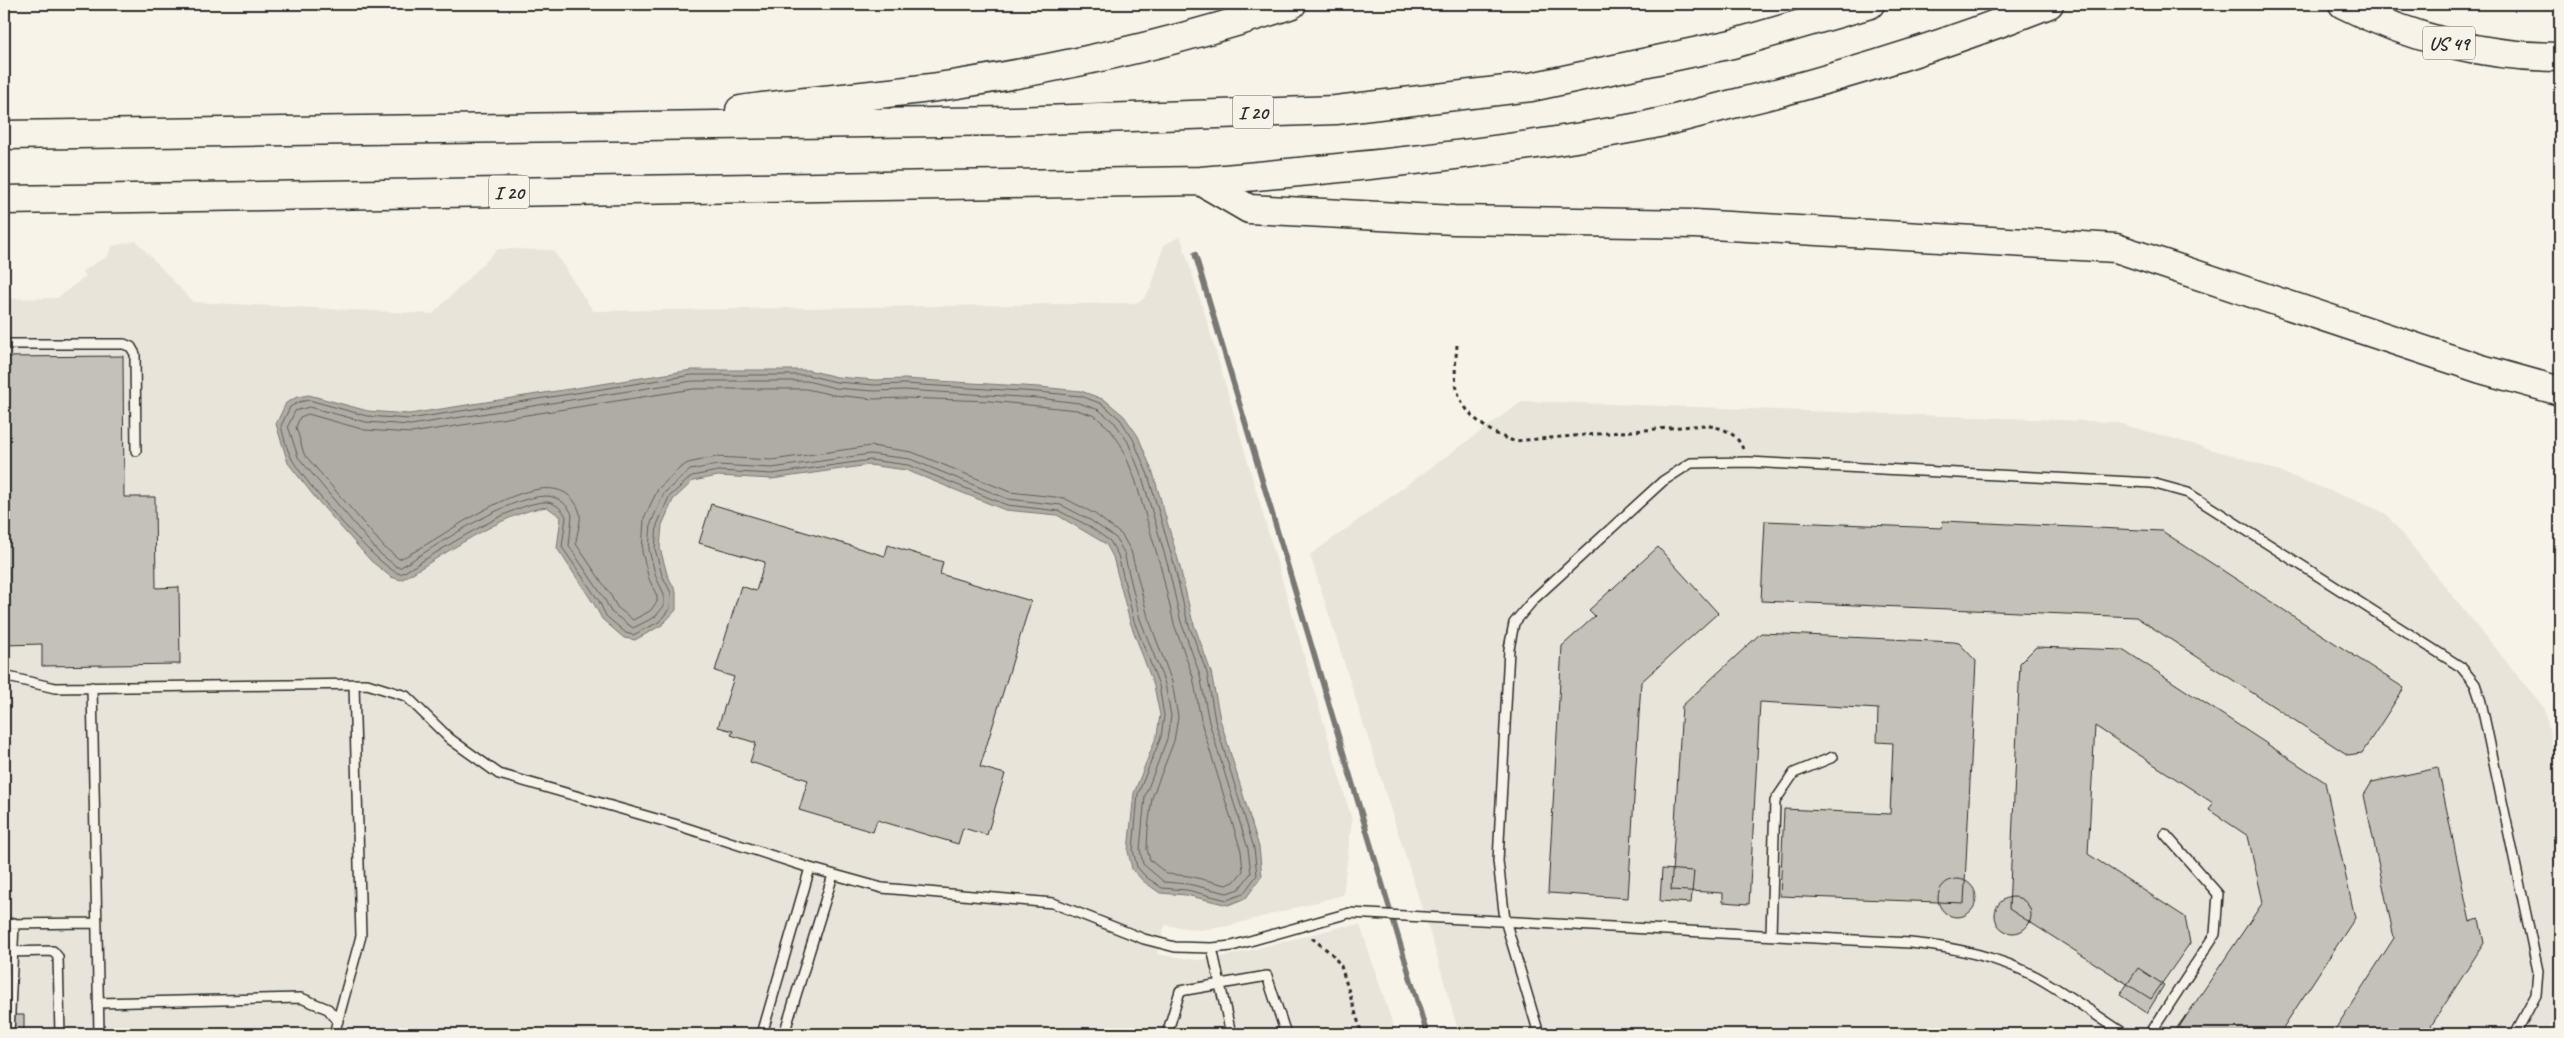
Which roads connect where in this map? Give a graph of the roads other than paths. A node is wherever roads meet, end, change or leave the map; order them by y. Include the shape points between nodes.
1 (1292, 4) edge
2 (1870, 4) edge
3 (2049, 4) edge
4 (2343, 4) edge
5 (2560, 57) edge
6 (625, 126) junction
7 (4, 135) edge
8 (1201, 181) junction
9 (4, 200) edge
10 (4, 344) edge
11 (2560, 391) edge
12 (136, 451) dead end
13 (4, 676) edge
14 (354, 684) junction
15 (92, 687) junction
16 (1833, 758) dead end
17 (2165, 834) dead end
18 (810, 868) junction
19 (833, 875) junction
20 (1505, 920) junction
21 (14, 923) junction
22 (96, 923) junction
23 (4, 924) edge
24 (1770, 934) junction
25 (1212, 948) junction
26 (8, 952) edge
27 (1218, 985) junction
28 (98, 1003) junction
29 (338, 1021) junction
30 (10, 1034) edge
31 (60, 1034) edge
32 (99, 1034) edge
33 (334, 1034) edge
34 (762, 1034) edge
35 (784, 1034) edge
36 (1167, 1034) edge
37 (1231, 1034) edge
38 (1286, 1034) edge
39 (1539, 1034) edge
40 (2125, 1034) edge
41 (2150, 1034) edge
42 (2515, 1034) edge

1 - 6 highway via 1170,40 1039,70 957,84
2 - 6 highway, I 20 via 1732,44 1531,87 1336,110 1013,121
3 - 8 highway, I 20 via 1824,82 1642,127 1496,152
4 - 5 highway, US 49 via 2400,28 2451,43 2502,53
6 - 7 highway, I 20
8 - 9 highway, I 20
8 - 11 highway via 1249,209 1454,220 1694,224 2116,248 2481,369
10 - 12 lane via 124,344 131,347 135,354
13 - 15 lane via 43,686
14 - 15 lane
14 - 18 lane via 367,684 406,696 450,739 499,774 674,824
14 - 29 lane via 361,936
15 - 22 lane
16 - 24 lane via 1794,773 1774,802
17 - 41 lane via 2218,894 2215,934
18 - 19 lane
18 - 34 lane
19 - 25 lane via 882,888 1053,903 1144,939 1175,947
19 - 35 lane
20 - 24 lane
20 - 25 lane via 1349,913 1232,946
20 - 39 lane
20 - 42 lane via 1498,861 1509,648 1514,623 1534,599 1663,481 1691,462 1748,462 2152,483 2188,493 2461,667 2475,684 2538,971 2536,995
21 - 22 lane
21 - 23 lane
21 - 26 lane
22 - 28 lane
24 - 40 lane via 1945,946 1981,955 2034,976
25 - 27 lane
26 - 30 lane
26 - 31 lane via 53,951 58,957
27 - 36 lane via 1180,991
27 - 37 lane
27 - 38 lane via 1267,976
28 - 29 lane via 301,998 328,1009
28 - 32 lane
29 - 33 lane

